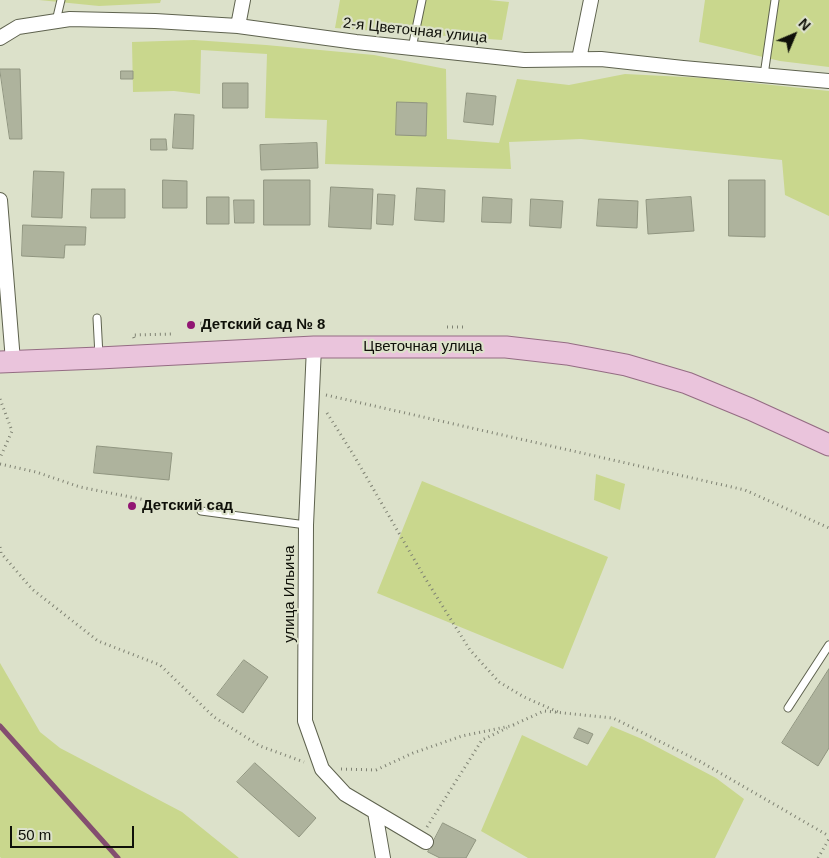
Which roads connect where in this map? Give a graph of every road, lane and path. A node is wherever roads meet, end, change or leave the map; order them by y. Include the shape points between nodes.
1 (60, 0) edge
2 (242, 0) edge
3 (422, 0) edge
4 (591, 0) edge
5 (775, 0) edge
6 (56, 21) junction
7 (238, 26) junction
8 (0, 38) edge
9 (412, 48) junction
10 (579, 59) junction
11 (764, 75) junction
12 (829, 81) edge
13 (0, 200) edge
14 (97, 318) dead end
15 (6, 330) edge
16 (314, 347) junction
17 (99, 358) junction
18 (7, 361) edge
19 (313, 392) junction
20 (0, 398) edge
21 (829, 445) edge
22 (0, 458) edge
23 (0, 464) edge
24 (201, 511) joint
25 (306, 525) junction
26 (829, 528) edge
27 (0, 548) edge
28 (829, 645) edge
29 (788, 708) dead end
30 (561, 713) junction
31 (515, 725) junction
32 (322, 769) junction
33 (375, 812) junction
34 (429, 824) dead end
35 (829, 837) edge
36 (426, 842) dead end
37 (383, 858) edge
38 (818, 858) edge

1 - 6 lane
2 - 7 street
3 - 9 lane
4 - 10 street
5 - 11 lane
6 - 7 street, 2-я Цветочная улица via 155,21
6 - 8 street, 2-я Цветочная улица via 18,27
7 - 9 street, 2-я Цветочная улица
9 - 10 street, 2-я Цветочная улица via 524,60
10 - 11 street, 2-я Цветочная улица
11 - 12 street, 2-я Цветочная улица
13 - 15 street
14 - 17 lane
15 - 18 street
16 - 17 main road, Цветочная улица
16 - 19 street, улица Ильича
16 - 21 main road, Цветочная улица via 506,347 626,365 687,383
17 - 18 main road, Цветочная улица
19 - 25 street, улица Ильича
19 - 26 path via 745,490
19 - 30 path via 470,650 500,682
20 - 22 path via 12,431
23 - 24 path via 80,487
24 - 25 lane
25 - 32 street, улица Ильича via 305,721
27 - 32 path via 32,589 98,641 160,666 214,717 260,746
28 - 29 lane
30 - 31 path via 544,711
30 - 35 path via 613,718 701,762
31 - 32 path via 462,736 376,770
31 - 34 path via 482,740
32 - 33 street, улица Ильича via 345,794
33 - 36 street, улица Ильича
33 - 37 street
35 - 38 path

